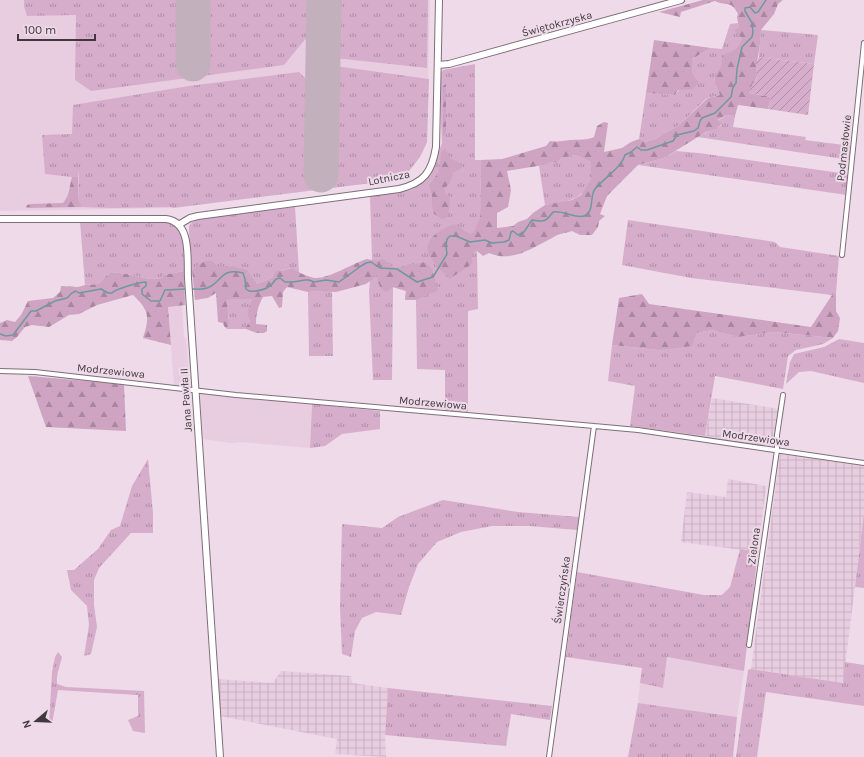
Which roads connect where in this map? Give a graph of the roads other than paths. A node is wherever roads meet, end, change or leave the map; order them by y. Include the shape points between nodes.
1 (439, 0) edge
2 (681, 0) edge
3 (864, 42) edge
4 (438, 65) junction
5 (0, 219) edge
6 (180, 224) junction
7 (842, 255) dead end
8 (0, 371) edge
9 (196, 390) junction
10 (783, 395) dead end
11 (594, 426) junction
12 (777, 450) junction
13 (864, 463) edge
14 (749, 645) dead end
15 (220, 757) edge
16 (549, 757) edge

1 - 4 main road, Lotnicza
2 - 4 main road, Świętokrzyska via 454,63
3 - 7 street, Podmasłowie
4 - 6 main road, Lotnicza via 435,156 427,175 414,185 198,216
5 - 6 main road via 166,219
6 - 9 main road, Jana Pawła II via 185,235
8 - 9 street, Modrzewiowa via 35,372
9 - 11 street, Modrzewiowa
9 - 15 main road, Jana Pawła II
10 - 12 street, Zielona via 776,435
11 - 12 street, Modrzewiowa
11 - 16 street, Świerczyńska
12 - 13 street, Modrzewiowa
12 - 14 street, Zielona

